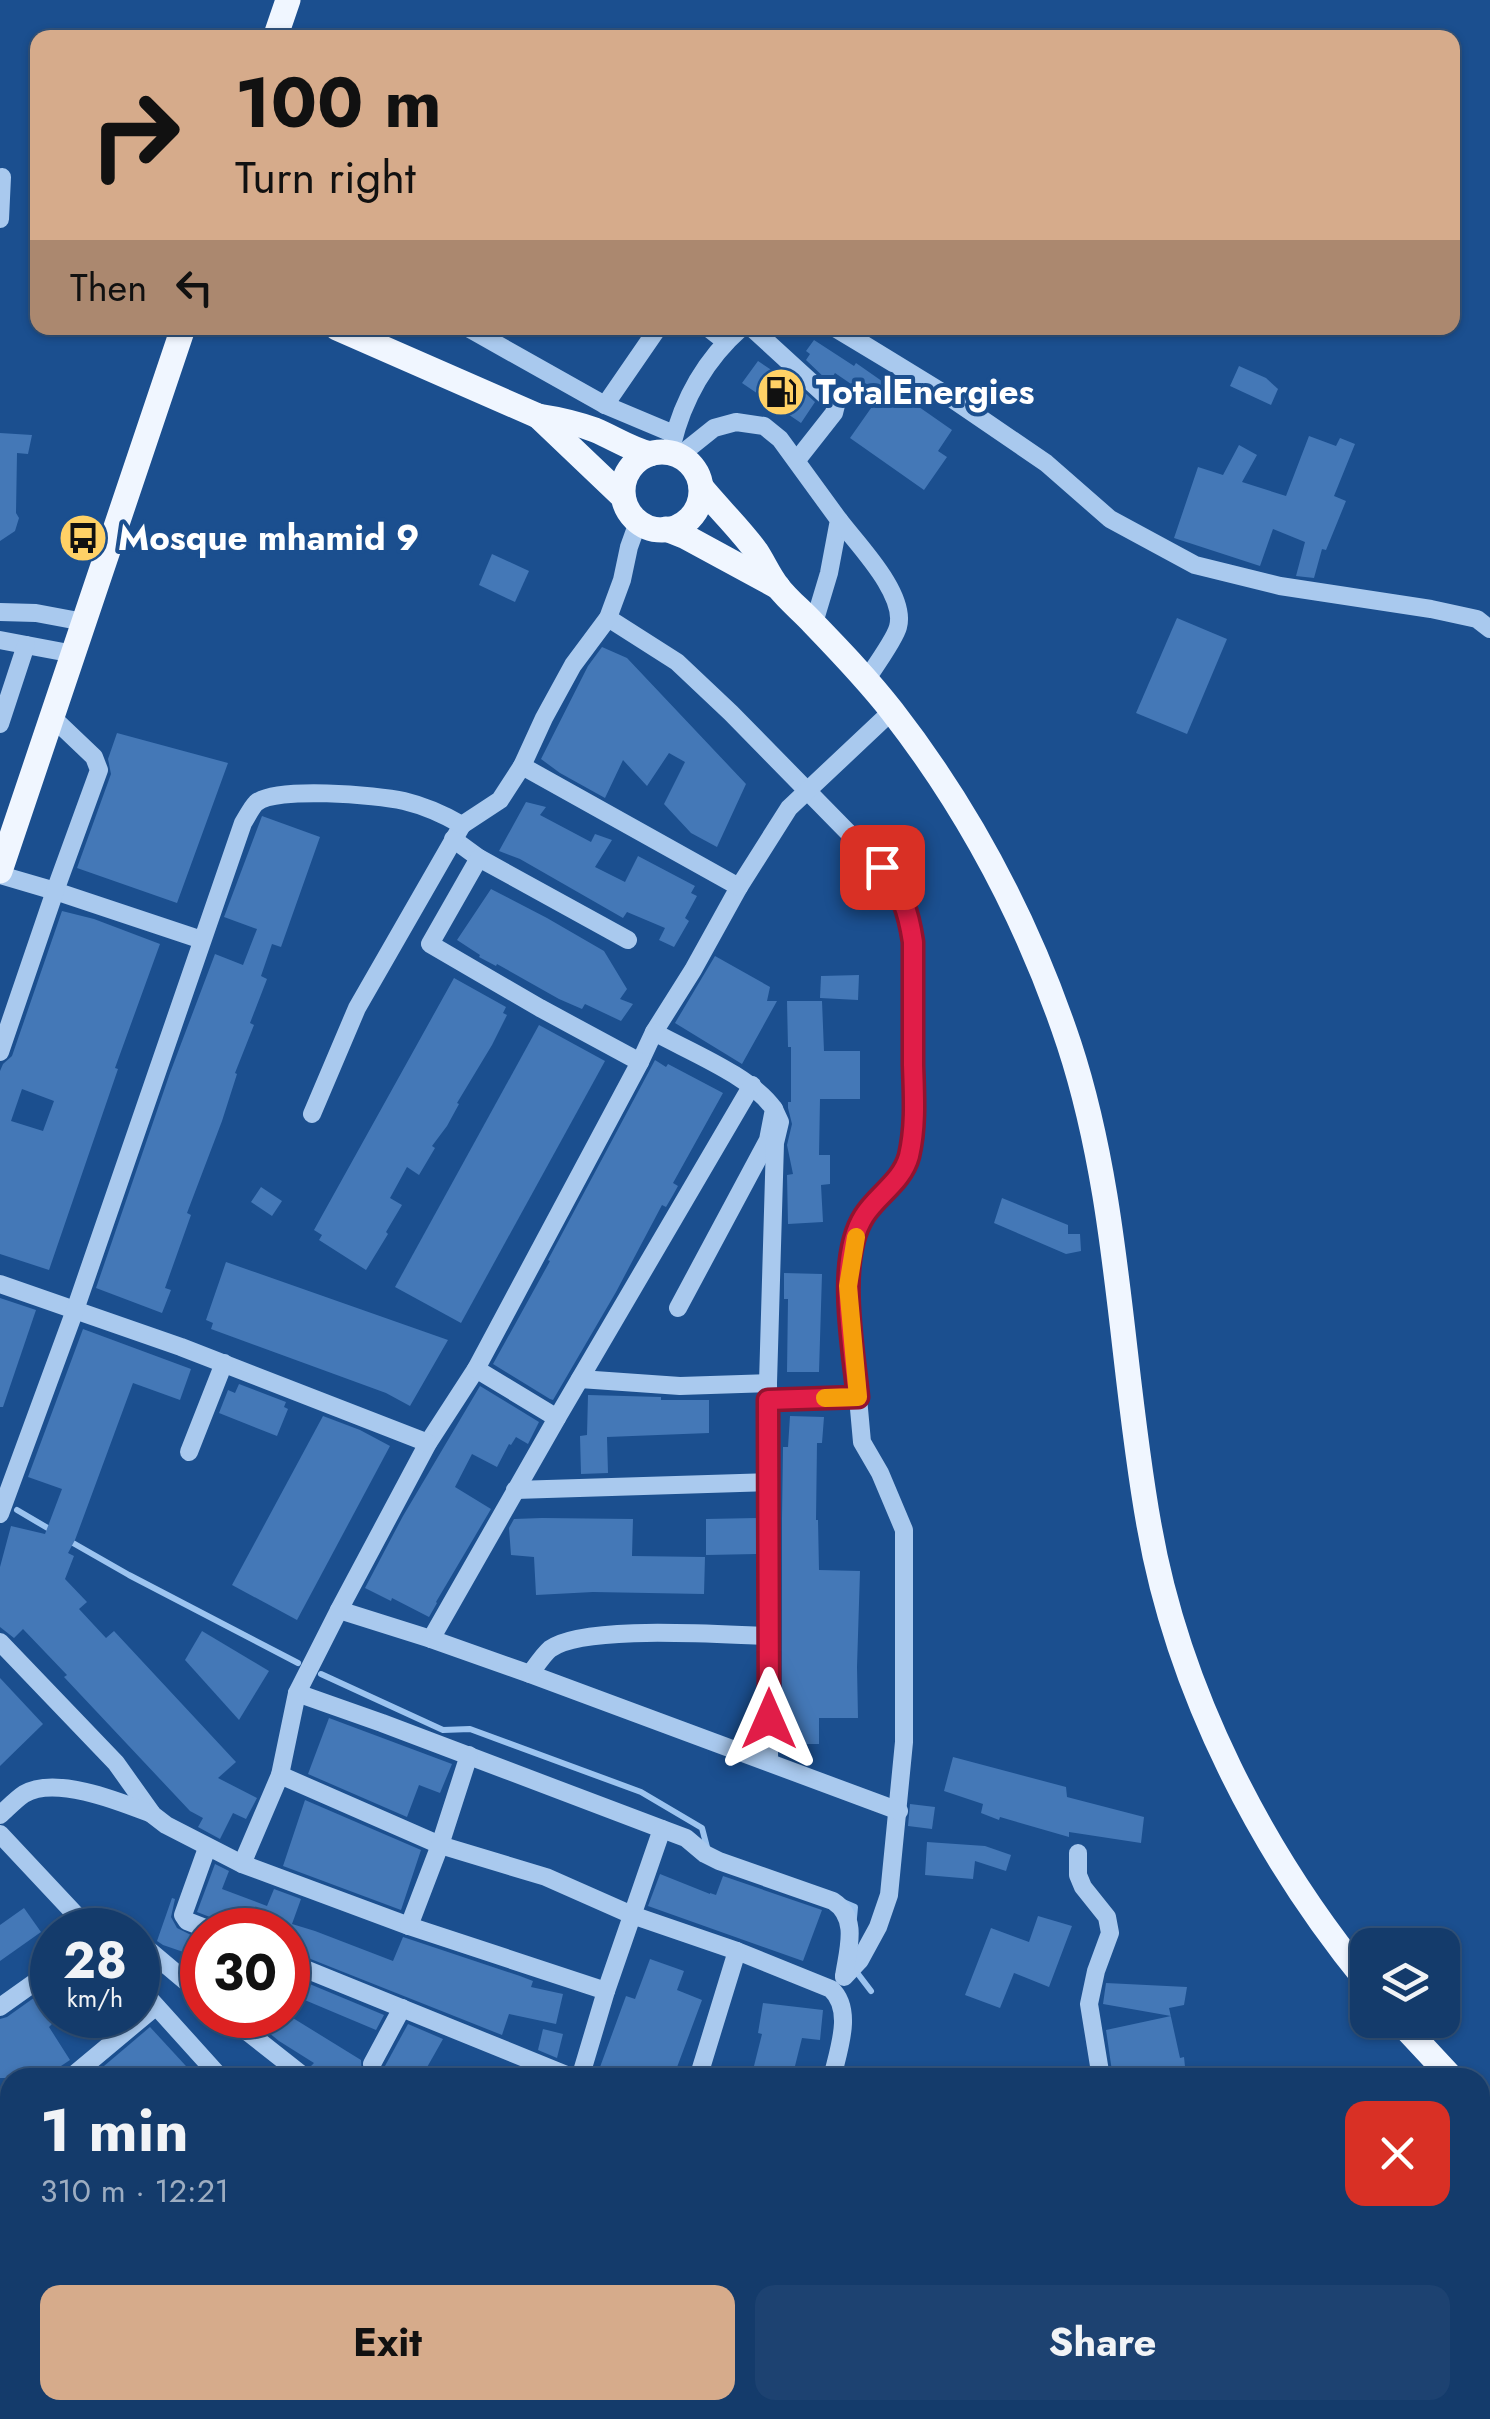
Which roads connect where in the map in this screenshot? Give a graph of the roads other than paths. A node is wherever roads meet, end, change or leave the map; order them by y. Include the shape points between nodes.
1 (288, 0) edge
2 (278, 30) edge
3 (2, 178) edge
4 (0, 219) edge
5 (181, 335) edge
6 (353, 335) edge
7 (480, 335) edge
8 (653, 335) edge
9 (717, 335) edge
10 (734, 335) edge
11 (760, 335) edge
12 (848, 335) edge
13 (726, 342) junction
14 (605, 405) junction
15 (538, 416) junction
16 (668, 449) junction
17 (796, 460) junction
18 (701, 488) junction
19 (623, 497) junction
20 (838, 520) junction
21 (638, 522) junction
22 (666, 530) junction
23 (778, 587) junction
24 (0, 612) edge
25 (608, 618) junction
26 (84, 622) junction
27 (814, 623) junction
28 (1490, 629) edge
29 (0, 640) edge
30 (26, 645) junction
31 (74, 654) junction
32 (866, 680) junction
33 (892, 711) junction
34 (52, 717) junction
35 (0, 724) edge
36 (522, 766) junction
37 (807, 790) junction
38 (458, 832) junction
39 (479, 858) junction
40 (0, 873) edge
41 (739, 887) junction
42 (55, 890) junction
43 (202, 940) junction
44 (628, 940) dead end
45 (654, 1032) junction
46 (0, 1052) edge
47 (640, 1062) junction
48 (752, 1085) junction
49 (774, 1109) junction
50 (312, 1114) dead end
51 (0, 1284) edge
52 (678, 1308) dead end
53 (75, 1310) junction
54 (224, 1364) junction
55 (476, 1369) junction
56 (580, 1379) junction
57 (768, 1391) junction
58 (858, 1397) junction
59 (557, 1418) junction
60 (428, 1442) junction
61 (189, 1452) dead end
62 (770, 1482) junction
63 (515, 1490) junction
64 (0, 1514) edge
65 (339, 1610) junction
66 (770, 1636) junction
67 (431, 1638) junction
68 (0, 1642) edge
69 (530, 1674) junction
70 (296, 1693) junction
71 (470, 1755) junction
72 (769, 1762) junction
73 (280, 1775) junction
74 (898, 1811) junction
75 (153, 1814) junction
76 (0, 1815) edge
77 (662, 1828) junction
78 (0, 1834) edge
79 (440, 1845) junction
80 (208, 1848) junction
81 (1078, 1853) dead end
82 (242, 1864) junction
83 (69, 1908) edge
84 (186, 1908) edge
85 (632, 1915) junction
86 (409, 1926) junction
87 (737, 1951) junction
88 (1350, 1960) edge
89 (160, 1961) edge
90 (310, 1971) edge
91 (180, 1977) edge
92 (844, 1977) junction
93 (30, 1986) edge
94 (606, 1991) junction
95 (839, 1996) junction
96 (0, 2007) edge
97 (402, 2008) junction
98 (160, 2012) edge
99 (118, 2038) edge
100 (255, 2038) edge
101 (1415, 2038) edge
102 (83, 2068) edge
103 (212, 2068) edge
104 (292, 2068) edge
105 (372, 2068) edge
106 (552, 2068) edge
107 (580, 2068) edge
108 (701, 2068) edge
109 (834, 2068) edge
110 (1099, 2068) edge
111 (1443, 2068) edge

1 - 2 main road
3 - 4 street
5 - 26 main road
6 - 15 main road
7 - 14 street
8 - 14 street
9 - 13 street
10 - 13 street
11 - 17 street via 836,405
12 - 28 street via 1046,463 1110,519 1195,565 1280,586 1431,609
13 - 16 street via 681,410
14 - 16 street
15 - 16 main road via 569,420 636,450
15 - 19 main road
16 - 17 street via 736,422 764,426
16 - 18 main road via 694,469
16 - 19 main road via 630,468
17 - 20 street
18 - 22 main road via 692,515
18 - 23 main road
19 - 21 main road
20 - 27 street
20 - 32 street via 892,590 898,608 898,628
21 - 22 main road
21 - 25 street
22 - 23 main road
23 - 27 main road
24 - 26 street
25 - 36 street via 573,666
25 - 37 street via 677,662
26 - 31 main road
27 - 32 main road
29 - 30 street
30 - 31 street
30 - 35 street
31 - 34 main road
32 - 33 main road
33 - 37 street
33 - 88 main road via 1006,890 1040,962 1070,1048 1108,1216 1149,1526 1167,1605 1222,1750 1260,1828
34 - 40 main road
34 - 42 street via 99,770
36 - 38 street via 500,800
36 - 41 street
37 - 41 street
37 - 58 street via 899,890 913,942 914,1124 908,1160 858,1227 848,1286
38 - 39 street
38 - 43 street via 439,812 401,800 275,794 257,802 243,822
38 - 50 street via 357,1008
39 - 44 street
39 - 47 street via 430,944
40 - 42 street
41 - 45 street
42 - 43 street
42 - 46 street
43 - 53 street
45 - 47 street
45 - 48 street
47 - 55 street
48 - 49 street
48 - 56 street
49 - 52 street via 768,1140
49 - 57 street via 780,1122
51 - 53 street
53 - 54 street
53 - 64 street
54 - 60 street
54 - 61 street
55 - 59 street
55 - 60 street
56 - 57 street
56 - 59 street
57 - 58 street
57 - 62 street
58 - 74 street via 862,1442 904,1530
59 - 63 street
60 - 65 street
62 - 63 street
62 - 66 street
63 - 67 street
65 - 67 street
65 - 70 street
66 - 69 street via 592,1636 551,1649
66 - 72 street
67 - 69 street
68 - 75 street via 116,1764
69 - 72 street
70 - 71 street
70 - 73 street
71 - 77 street
71 - 79 street
72 - 74 street
73 - 79 street
73 - 82 street
74 - 92 street via 890,1896 860,1960
75 - 76 street via 44,1788 24,1794
75 - 80 street
77 - 85 street
77 - 92 street via 705,1854 842,1906 850,1926
78 - 83 street
79 - 85 street via 546,1878
79 - 86 street
80 - 82 street
80 - 84 street
81 - 110 street via 1078,1875 1110,1933 1089,2004
82 - 86 street
85 - 87 street
85 - 94 street
86 - 94 street
87 - 95 street
87 - 108 street
89 - 91 street
90 - 97 street
92 - 95 street
93 - 96 street
94 - 107 street
95 - 109 street via 843,2021
97 - 105 street
97 - 106 street
98 - 103 street
99 - 102 street
100 - 104 street
101 - 111 main road

